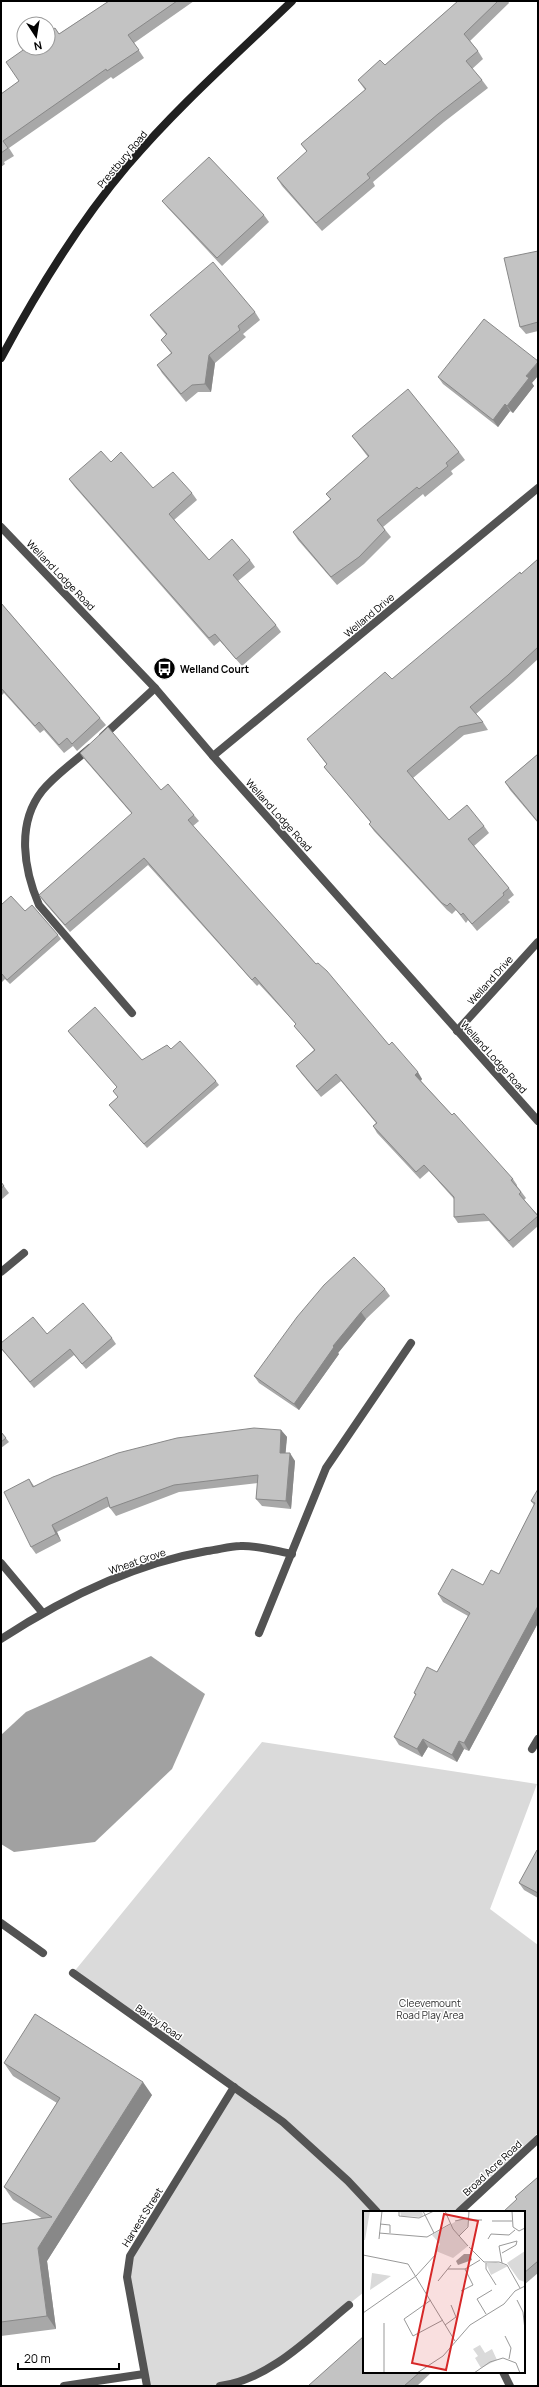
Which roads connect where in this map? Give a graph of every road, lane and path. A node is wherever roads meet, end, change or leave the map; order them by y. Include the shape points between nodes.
1 (292, 1) edge
2 (1, 358) edge
3 (538, 488) edge
4 (1, 527) edge
5 (155, 688) junction
6 (213, 756) junction
7 (538, 942) edge
8 (132, 1013) dead end
9 (457, 1031) junction
10 (538, 1121) edge
11 (24, 1253) dead end
12 (1, 1272) edge
13 (411, 1343) dead end
14 (292, 1554) junction
15 (1, 1563) edge
16 (42, 1612) junction
17 (259, 1633) dead end
18 (1, 1639) edge
19 (538, 1739) edge
20 (532, 1749) dead end
21 (1, 1923) edge
22 (43, 1953) dead end
23 (73, 1974) dead end
24 (234, 2088) junction
25 (538, 2139) edge
26 (376, 2211) edge
27 (459, 2211) edge
28 (349, 2305) dead end
29 (504, 2373) edge
30 (144, 2374) junction
31 (64, 2386) edge
32 (147, 2386) edge
33 (220, 2386) edge
34 (510, 2386) edge

1 - 2 main road, Prestbury Road via 167,121 127,167 54,265
3 - 6 street, Welland Drive
4 - 5 street, Welland Lodge Road
5 - 6 street, Welland Lodge Road
5 - 8 street via 42,792 27,827 25,847 26,867 39,905
6 - 9 street, Welland Lodge Road
7 - 9 street, Welland Drive
9 - 10 street, Welland Lodge Road
11 - 12 street
13 - 14 street via 326,1468
14 - 16 street, Wheat Grove via 241,1546 189,1554 138,1569 89,1588
14 - 17 street
15 - 16 street
16 - 18 street, Wheat Grove
19 - 20 street
21 - 22 street
23 - 24 street, Barley Road
24 - 26 street, Barley Road via 283,2122 348,2181
24 - 30 street, Harvest Street via 130,2256 127,2277
25 - 27 street, Broad Acre Road
28 - 33 street via 269,2368 242,2381
29 - 34 street
30 - 31 street
30 - 32 street, Harvest Street

